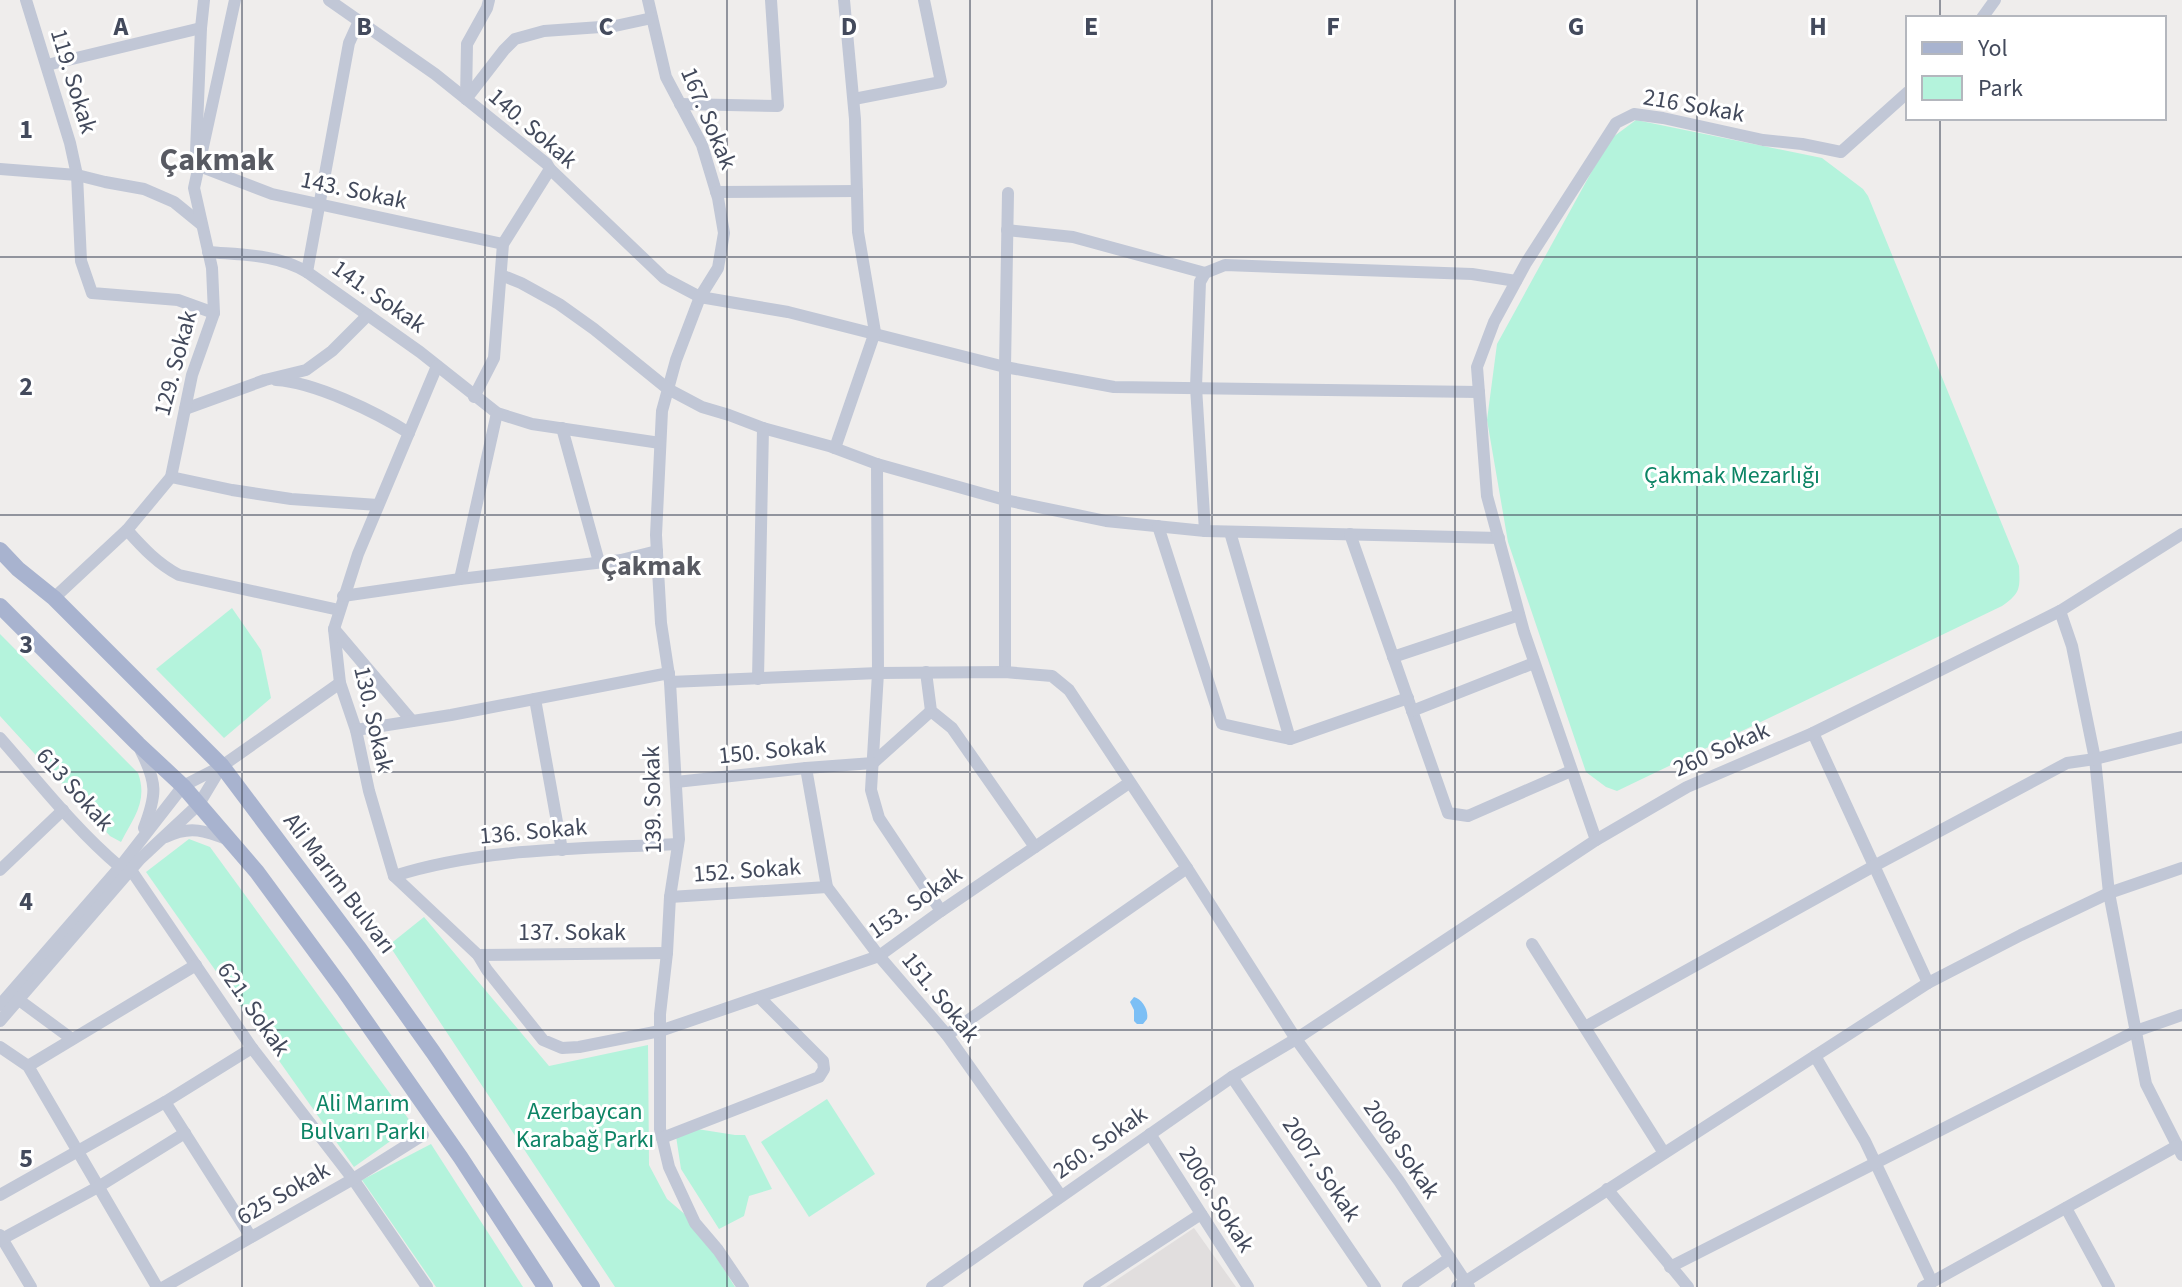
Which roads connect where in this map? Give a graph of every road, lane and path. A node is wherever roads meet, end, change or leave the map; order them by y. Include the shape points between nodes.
1 (26, 0) edge
2 (204, 0) edge
3 (235, 0) edge
4 (329, 0) edge
5 (489, 0) edge
6 (648, 0) edge
7 (771, 0) edge
8 (844, 0) edge
9 (924, 0) edge
10 (652, 18) junction
11 (359, 21) junction
12 (201, 28) junction
13 (47, 65) junction
14 (1906, 94) edge
15 (466, 99) junction
16 (854, 99) junction
17 (680, 104) junction
18 (199, 166) junction
19 (0, 169) edge
20 (550, 169) junction
21 (77, 175) junction
22 (194, 188) junction
23 (857, 191) junction
24 (716, 192) junction
25 (1008, 193) dead end
26 (320, 205) junction
27 (201, 224) junction
28 (1007, 230) junction
29 (503, 244) junction
30 (208, 252) junction
31 (307, 272) junction
32 (1205, 273) junction
33 (501, 275) junction
34 (1516, 281) junction
35 (700, 297) junction
36 (214, 313) junction
37 (368, 315) junction
38 (875, 332) junction
39 (437, 366) junction
40 (1005, 367) junction
41 (265, 380) junction
42 (1196, 387) junction
43 (668, 389) junction
44 (1479, 392) junction
45 (474, 397) junction
46 (185, 409) junction
47 (497, 413) junction
48 (562, 428) junction
49 (763, 428) junction
50 (409, 433) junction
51 (660, 443) junction
52 (835, 448) junction
53 (877, 464) junction
54 (171, 477) junction
55 (1005, 500) junction
56 (378, 505) junction
57 (1158, 526) junction
58 (127, 530) junction
59 (1205, 531) junction
60 (1230, 532) junction
61 (1350, 534) junction
62 (2182, 534) edge
63 (1499, 538) junction
64 (0, 550) edge
65 (657, 551) junction
66 (599, 562) junction
67 (460, 579) junction
68 (343, 596) junction
69 (54, 598) junction
70 (0, 606) edge
71 (339, 610) junction
72 (2060, 611) junction
73 (1519, 615) junction
74 (334, 629) junction
75 (1393, 657) junction
76 (1534, 663) junction
77 (926, 672) junction
78 (1005, 672) junction
79 (878, 673) junction
80 (669, 678) junction
81 (758, 679) junction
82 (340, 683) junction
83 (535, 699) junction
84 (1410, 705) junction
85 (931, 711) junction
86 (412, 721) junction
87 (356, 730) junction
88 (1813, 733) junction
89 (2182, 737) edge
90 (0, 738) edge
91 (1290, 739) junction
92 (138, 744) junction
93 (2095, 759) junction
94 (873, 763) junction
95 (222, 766) junction
96 (806, 768) junction
97 (1571, 771) junction
98 (676, 782) junction
99 (1129, 783) junction
100 (183, 786) junction
101 (199, 804) junction
102 (63, 810) junction
103 (229, 840) junction
104 (1596, 840) junction
105 (138, 844) junction
106 (678, 844) junction
107 (154, 845) junction
108 (1035, 847) junction
109 (562, 850) junction
110 (1874, 866) junction
111 (1187, 868) junction
112 (2182, 868) edge
113 (126, 869) junction
114 (0, 870) edge
115 (394, 876) junction
116 (827, 887) junction
117 (2109, 893) junction
118 (670, 897) junction
119 (941, 911) junction
120 (1532, 944) dead end
121 (667, 953) junction
122 (478, 955) junction
123 (879, 956) junction
124 (196, 965) junction
125 (1928, 983) junction
126 (760, 998) junction
127 (19, 1000) junction
128 (0, 1005) edge
129 (2182, 1015) edge
130 (0, 1021) edge
131 (1585, 1027) junction
132 (660, 1031) junction
133 (2136, 1031) junction
134 (947, 1035) junction
135 (72, 1039) junction
136 (1296, 1039) junction
137 (0, 1047) edge
138 (252, 1048) junction
139 (1815, 1056) junction
140 (28, 1066) junction
141 (1232, 1077) junction
142 (165, 1102) junction
143 (185, 1133) junction
144 (1150, 1134) junction
145 (423, 1135) dead end
146 (662, 1138) junction
147 (2180, 1150) edge
148 (77, 1151) junction
149 (1664, 1153) junction
150 (1876, 1162) junction
151 (353, 1179) junction
152 (98, 1187) junction
153 (1607, 1189) junction
154 (0, 1195) edge
155 (1061, 1196) junction
156 (2066, 1208) junction
157 (1201, 1214) junction
158 (1, 1237) edge
159 (251, 1237) junction
160 (1450, 1258) junction
161 (1670, 1267) junction
162 (1928, 1284) edge
163 (1464, 1285) edge
164 (31, 1287) edge
165 (157, 1287) edge
166 (164, 1287) edge
167 (427, 1287) edge
168 (545, 1287) edge
169 (592, 1287) edge
170 (743, 1287) edge
171 (932, 1287) edge
172 (1089, 1287) edge
173 (1248, 1287) edge
174 (1375, 1287) edge
175 (1408, 1287) edge
176 (1688, 1287) edge
177 (2109, 1287) edge

1 - 13 street, 119. Sokak
2 - 12 street
3 - 18 street, 129. Sokak
4 - 11 street, 140. Sokak
5 - 15 street via 467,44
6 - 10 street, 167. Sokak
7 - 17 street via 778,106
8 - 16 street
9 - 16 street via 941,82
10 - 15 street via 515,39
10 - 17 street, 167. Sokak via 666,77
11 - 15 street, 140. Sokak
11 - 26 street, 141. Sokak via 349,43
12 - 13 street
12 - 22 street
13 - 21 street, 119. Sokak
14 - 34 street, 216 Sokak via 1841,152 1634,114 1616,123
15 - 20 street, 140. Sokak
16 - 23 street
17 - 24 street, 167. Sokak via 702,145
18 - 22 street, 129. Sokak
18 - 26 street, 143. Sokak via 272,194
19 - 21 street
20 - 29 street
20 - 35 street, 140. Sokak via 664,278
21 - 27 street via 144,189 174,202
21 - 36 street, 119. Sokak via 81,261 92,293 178,300
22 - 27 street, 129. Sokak
23 - 24 street
23 - 38 street via 858,232
24 - 35 street, 167. Sokak via 724,233 718,268
25 - 28 street
26 - 29 street, 143. Sokak
26 - 31 street, 141. Sokak
27 - 30 street, 129. Sokak
28 - 32 street via 1073,237
28 - 40 street
29 - 33 street
30 - 31 street via 267,257
30 - 36 street, 129. Sokak
31 - 37 street, 141. Sokak
32 - 34 street via 1225,265 1472,274
32 - 42 street via 1200,282
33 - 43 street via 559,304
33 - 45 street via 494,358
34 - 44 street via 1477,367
35 - 38 street, 140. Sokak
35 - 43 street, 139. Sokak
36 - 46 street, 129. Sokak
37 - 39 street, 141. Sokak
37 - 41 street via 306,370
38 - 40 street, 140. Sokak
38 - 52 street
39 - 45 street, 141. Sokak
39 - 50 street, 130. Sokak
40 - 42 street, 140. Sokak via 1114,387
40 - 55 street
41 - 46 street
41 - 50 street via 302,383
42 - 44 street, 140. Sokak
42 - 59 street
43 - 49 street
43 - 51 street, 139. Sokak
44 - 63 street via 1487,496
45 - 47 street, 141. Sokak
46 - 54 street, 129. Sokak
47 - 48 street, 141. Sokak
47 - 67 street
48 - 51 street, 141. Sokak
48 - 66 street
49 - 52 street
49 - 81 street
50 - 56 street, 130. Sokak
51 - 65 street, 139. Sokak
52 - 53 street
53 - 55 street
53 - 79 street
54 - 56 street via 291,499
54 - 58 street, 129. Sokak
55 - 57 street
55 - 78 street
56 - 68 street, 130. Sokak
57 - 59 street
57 - 91 street via 1222,724
58 - 69 street, 129. Sokak
58 - 71 street via 151,557 179,575
59 - 60 street
60 - 61 street
60 - 91 street
61 - 63 street
61 - 75 street
62 - 72 street, 260 Sokak
63 - 73 street
64 - 69 main road, Ali Marım Bulvarı
65 - 66 street
65 - 80 street, 139. Sokak
66 - 67 street
67 - 68 street
68 - 71 street, 130. Sokak
69 - 95 main road, Ali Marım Bulvarı
70 - 92 main road
71 - 74 street, 130. Sokak
72 - 88 street, 260 Sokak
72 - 93 street
73 - 75 street
73 - 76 street
74 - 82 street, 130. Sokak
74 - 86 street
75 - 84 street
76 - 84 street
76 - 97 street
77 - 78 street, 2008 Sokak
77 - 79 street, 2008 Sokak
77 - 85 street
78 - 99 street, 2008 Sokak via 1052,676 1069,690
79 - 81 street, 2008 Sokak
79 - 94 street
80 - 81 street, 2008 Sokak
80 - 83 street, 2008 Sokak
80 - 98 street, 139. Sokak
82 - 87 street, 130. Sokak
82 - 95 street
83 - 86 street, 2008 Sokak
83 - 109 street
84 - 91 street
84 - 97 street via 1448,813 1468,816
85 - 94 street
85 - 108 street via 952,728
86 - 87 street, 2008 Sokak
87 - 115 street, 130. Sokak
88 - 104 street, 260 Sokak via 1687,787
88 - 110 street
89 - 93 street
90 - 102 street, 613 Sokak
92 - 100 main road
92 - 105 street via 155,790
93 - 110 street via 2067,763
93 - 117 street
94 - 96 street, 150. Sokak
94 - 119 street via 871,790 879,818
95 - 100 street
95 - 101 street
95 - 169 main road, Ali Marım Bulvarı via 375,970
96 - 98 street, 150. Sokak
96 - 116 street, 151. Sokak
97 - 104 street
98 - 106 street, 139. Sokak
99 - 108 street, 153. Sokak
99 - 111 street, 2008 Sokak
100 - 101 main road
100 - 105 street
101 - 103 main road
101 - 107 street
102 - 113 street, 613 Sokak
102 - 114 street
103 - 107 street via 180,831
103 - 168 main road via 343,989
104 - 136 street, 260 Sokak
105 - 113 street
106 - 109 street, 136. Sokak
106 - 118 street, 139. Sokak
107 - 113 street
108 - 119 street, 153. Sokak
109 - 115 street, 136. Sokak via 488,856
110 - 125 street
110 - 131 street
111 - 134 street
111 - 136 street, 2008 Sokak
112 - 117 street
113 - 124 street, 621. Sokak
113 - 127 street
113 - 128 street
115 - 122 street
116 - 118 street, 152. Sokak
116 - 123 street, 151. Sokak
117 - 125 street
117 - 133 street
118 - 121 street, 139. Sokak
119 - 123 street, 153. Sokak
120 - 131 street
121 - 122 street, 137. Sokak
121 - 132 street, 139. Sokak
122 - 132 street, 153. Sokak via 543,1040 562,1048
123 - 126 street, 153. Sokak
123 - 134 street, 151. Sokak
124 - 135 street
124 - 138 street, 621. Sokak
125 - 139 street
126 - 132 street, 153. Sokak
126 - 146 street via 823,1061 819,1077
127 - 130 street
127 - 135 street
129 - 133 street
131 - 149 street
132 - 146 street, 139. Sokak
133 - 147 street via 2146,1084
133 - 150 street
134 - 155 street, 151. Sokak
135 - 140 street
136 - 141 street, 260. Sokak
136 - 160 street, 2008 Sokak
137 - 140 street
138 - 142 street
138 - 151 street, 621. Sokak
139 - 149 street
139 - 150 street
140 - 148 street
141 - 144 street, 260. Sokak
141 - 174 street, 2007. Sokak
142 - 143 street
142 - 148 street
143 - 152 street
143 - 159 street
144 - 155 street, 260. Sokak
144 - 157 street, 2006. Sokak
145 - 151 street, 625 Sokak
146 - 170 street, 139. Sokak via 695,1223
147 - 156 street
148 - 152 street
148 - 154 street
149 - 153 street
150 - 161 street
150 - 162 street
151 - 159 street, 625 Sokak
151 - 167 street, 621. Sokak
152 - 158 street
152 - 165 street
153 - 161 street
153 - 163 street
155 - 171 street, 260. Sokak
156 - 162 street
156 - 177 street
157 - 172 street
157 - 173 street, 2006. Sokak
158 - 164 street
159 - 166 street, 625 Sokak
160 - 163 street, 2008 Sokak
160 - 175 street
161 - 176 street

